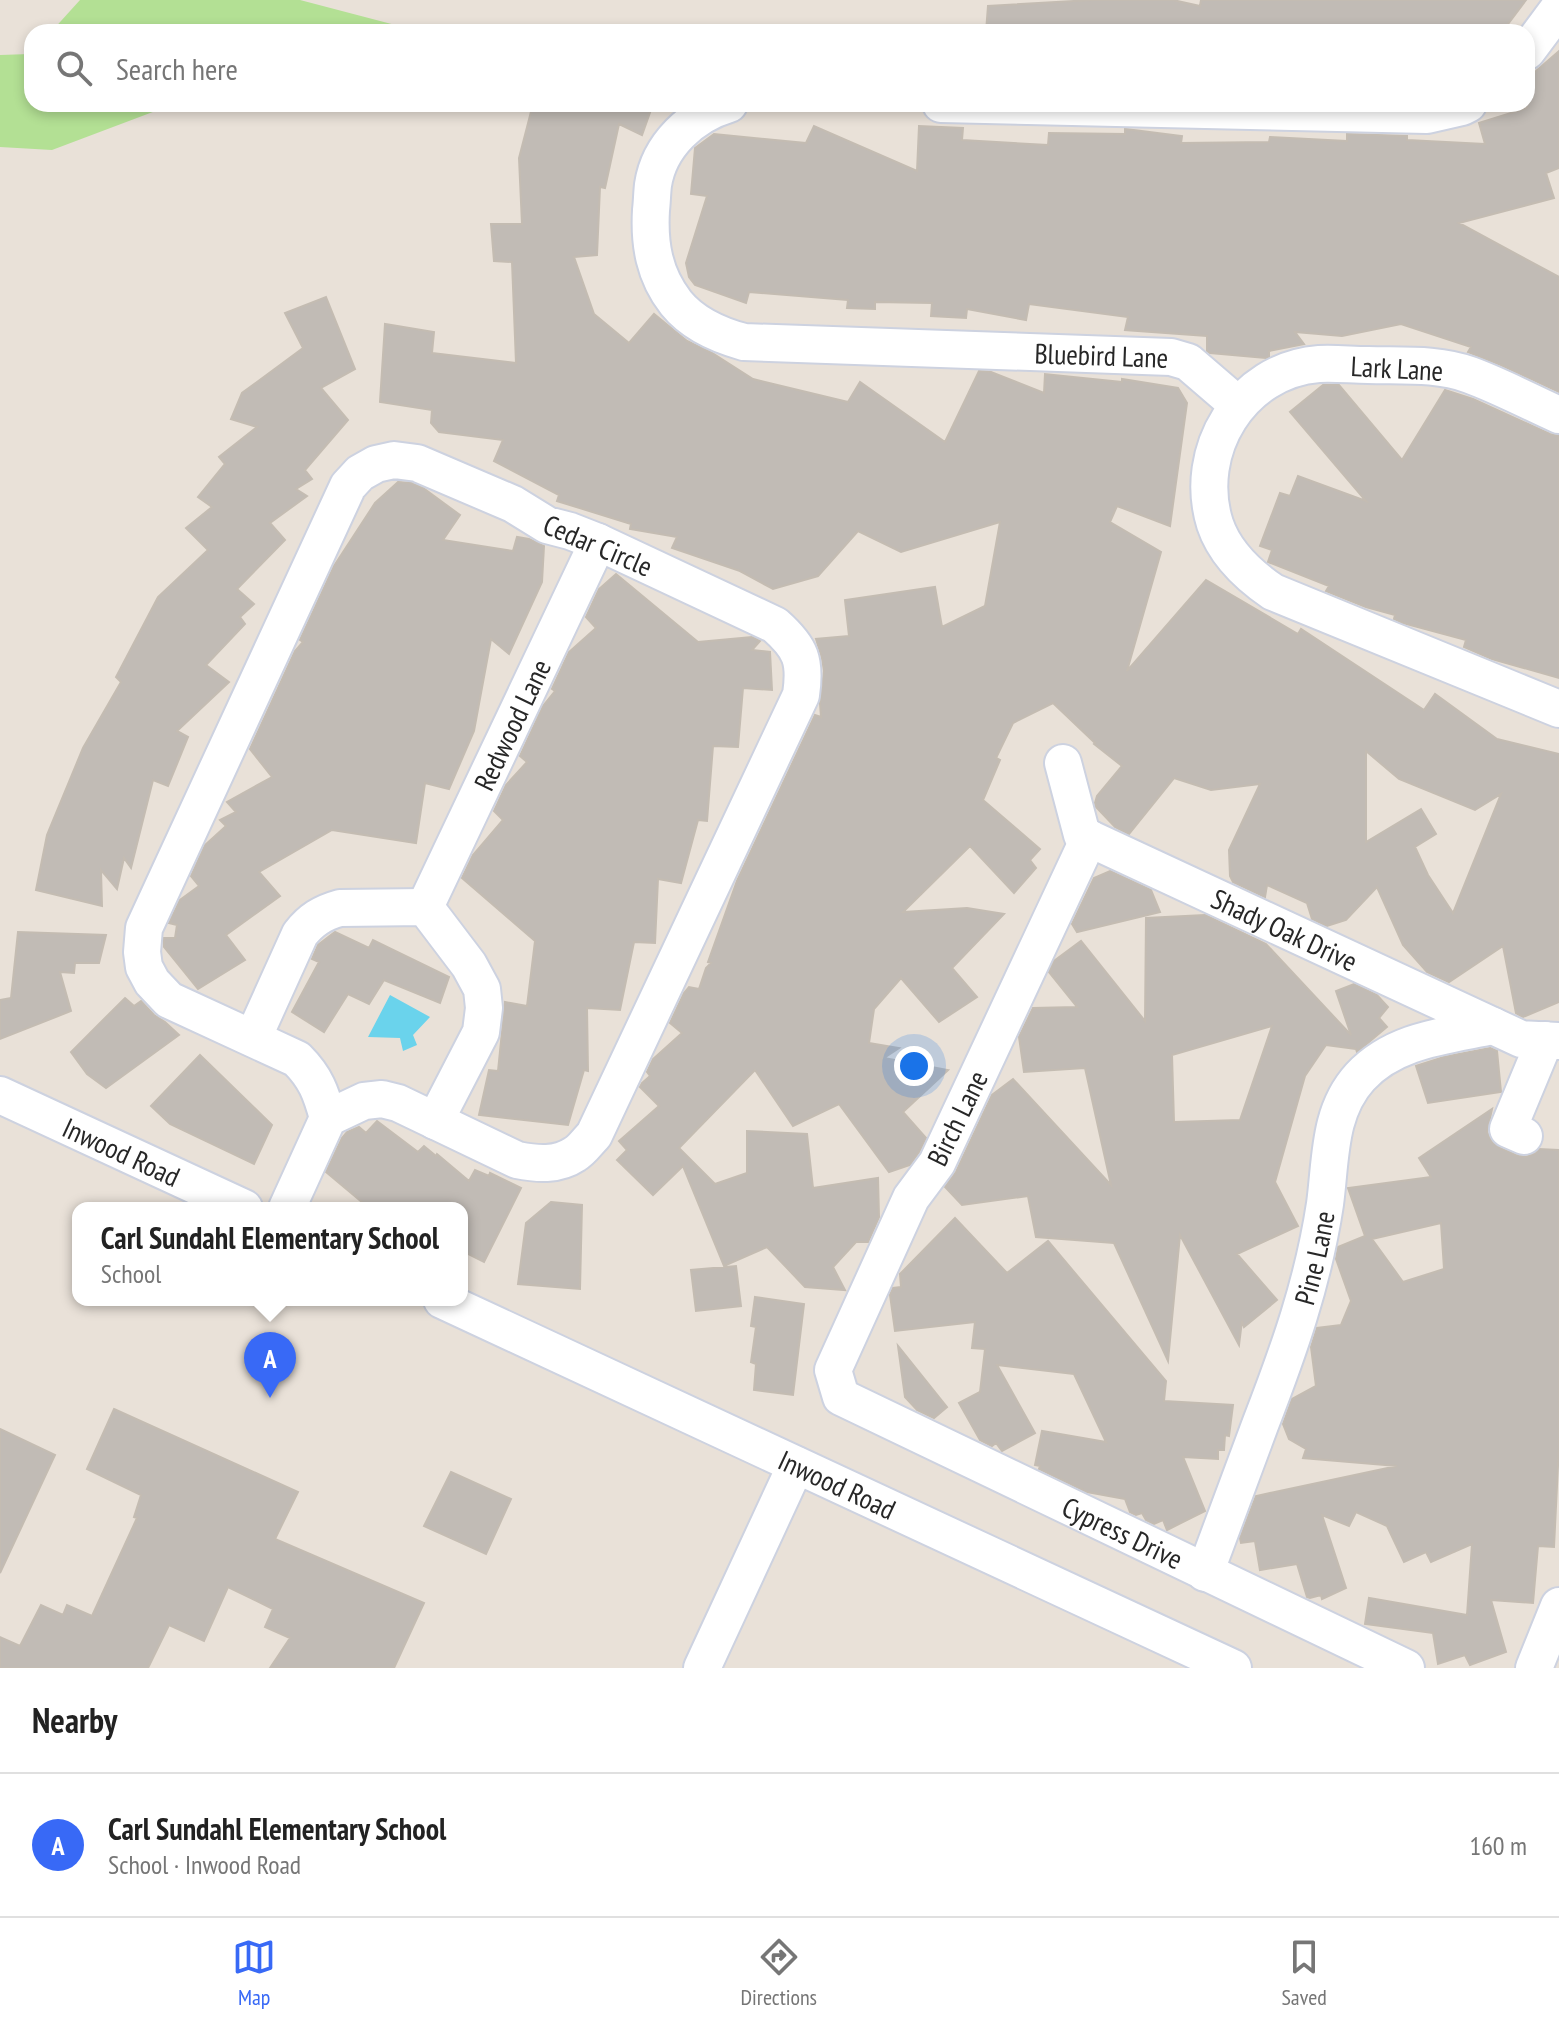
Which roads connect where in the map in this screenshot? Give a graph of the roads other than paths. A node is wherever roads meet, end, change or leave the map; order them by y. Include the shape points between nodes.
1 (1559, 8) edge
2 (1535, 40) edge
3 (707, 112) edge
4 (1294, 112) edge
5 (1440, 112) edge
6 (1238, 405) junction
7 (1559, 415) edge
8 (598, 542) junction
9 (1559, 709) edge
10 (1063, 763) dead end
11 (1089, 838) junction
12 (425, 907) junction
13 (1493, 1026) junction
14 (253, 1038) junction
15 (1552, 1041) edge
16 (0, 1095) edge
17 (328, 1118) junction
18 (435, 1121) junction
19 (1524, 1136) dead end
20 (231, 1202) edge
21 (290, 1202) edge
22 (455, 1306) edge
23 (841, 1397) joint
24 (796, 1465) junction
25 (1205, 1573) junction
26 (1559, 1606) edge
27 (702, 1668) edge
28 (1233, 1668) edge
29 (1406, 1668) edge
30 (1534, 1668) edge

1 - 2 street
3 - 6 street, Bluebird Lane via 665,152 653,183 650,229 651,251 663,284 701,325 744,342 1171,357 1188,362
4 - 5 street
6 - 7 street, Lark Lane via 1262,383 1318,364 1440,367
6 - 9 street via 1214,447 1210,503 1227,549 1249,575 1273,592
8 - 12 street, Redwood Lane
8 - 14 street, Cedar Circle via 547,525 513,504 417,463 376,464 348,486 144,928 144,967 169,1000
8 - 18 street, Cedar Circle via 775,625 800,655 801,695 594,1135 575,1154 537,1164 517,1160
10 - 11 street via 1082,835
11 - 13 street, Shady Oak Drive
11 - 23 street, Birch Lane via 937,1163 911,1198 833,1370
12 - 14 street via 340,908 311,920
12 - 18 street via 469,965 482,989 484,1008 481,1032
13 - 15 street, Shady Oak Drive via 1521,1039
13 - 25 street, Pine Lane via 1396,1050 1357,1080 1341,1106 1333,1129 1325,1204 1293,1340
14 - 17 street, Cedar Circle via 297,1059 310,1072
15 - 19 street via 1508,1129
16 - 20 street, Inwood Road
17 - 18 street, Cedar Circle via 364,1101 382,1099
17 - 21 street
22 - 24 street, Inwood Road
23 - 25 street, Cypress Drive
24 - 27 street
24 - 28 street, Inwood Road
25 - 29 street, Cypress Drive
26 - 30 street

